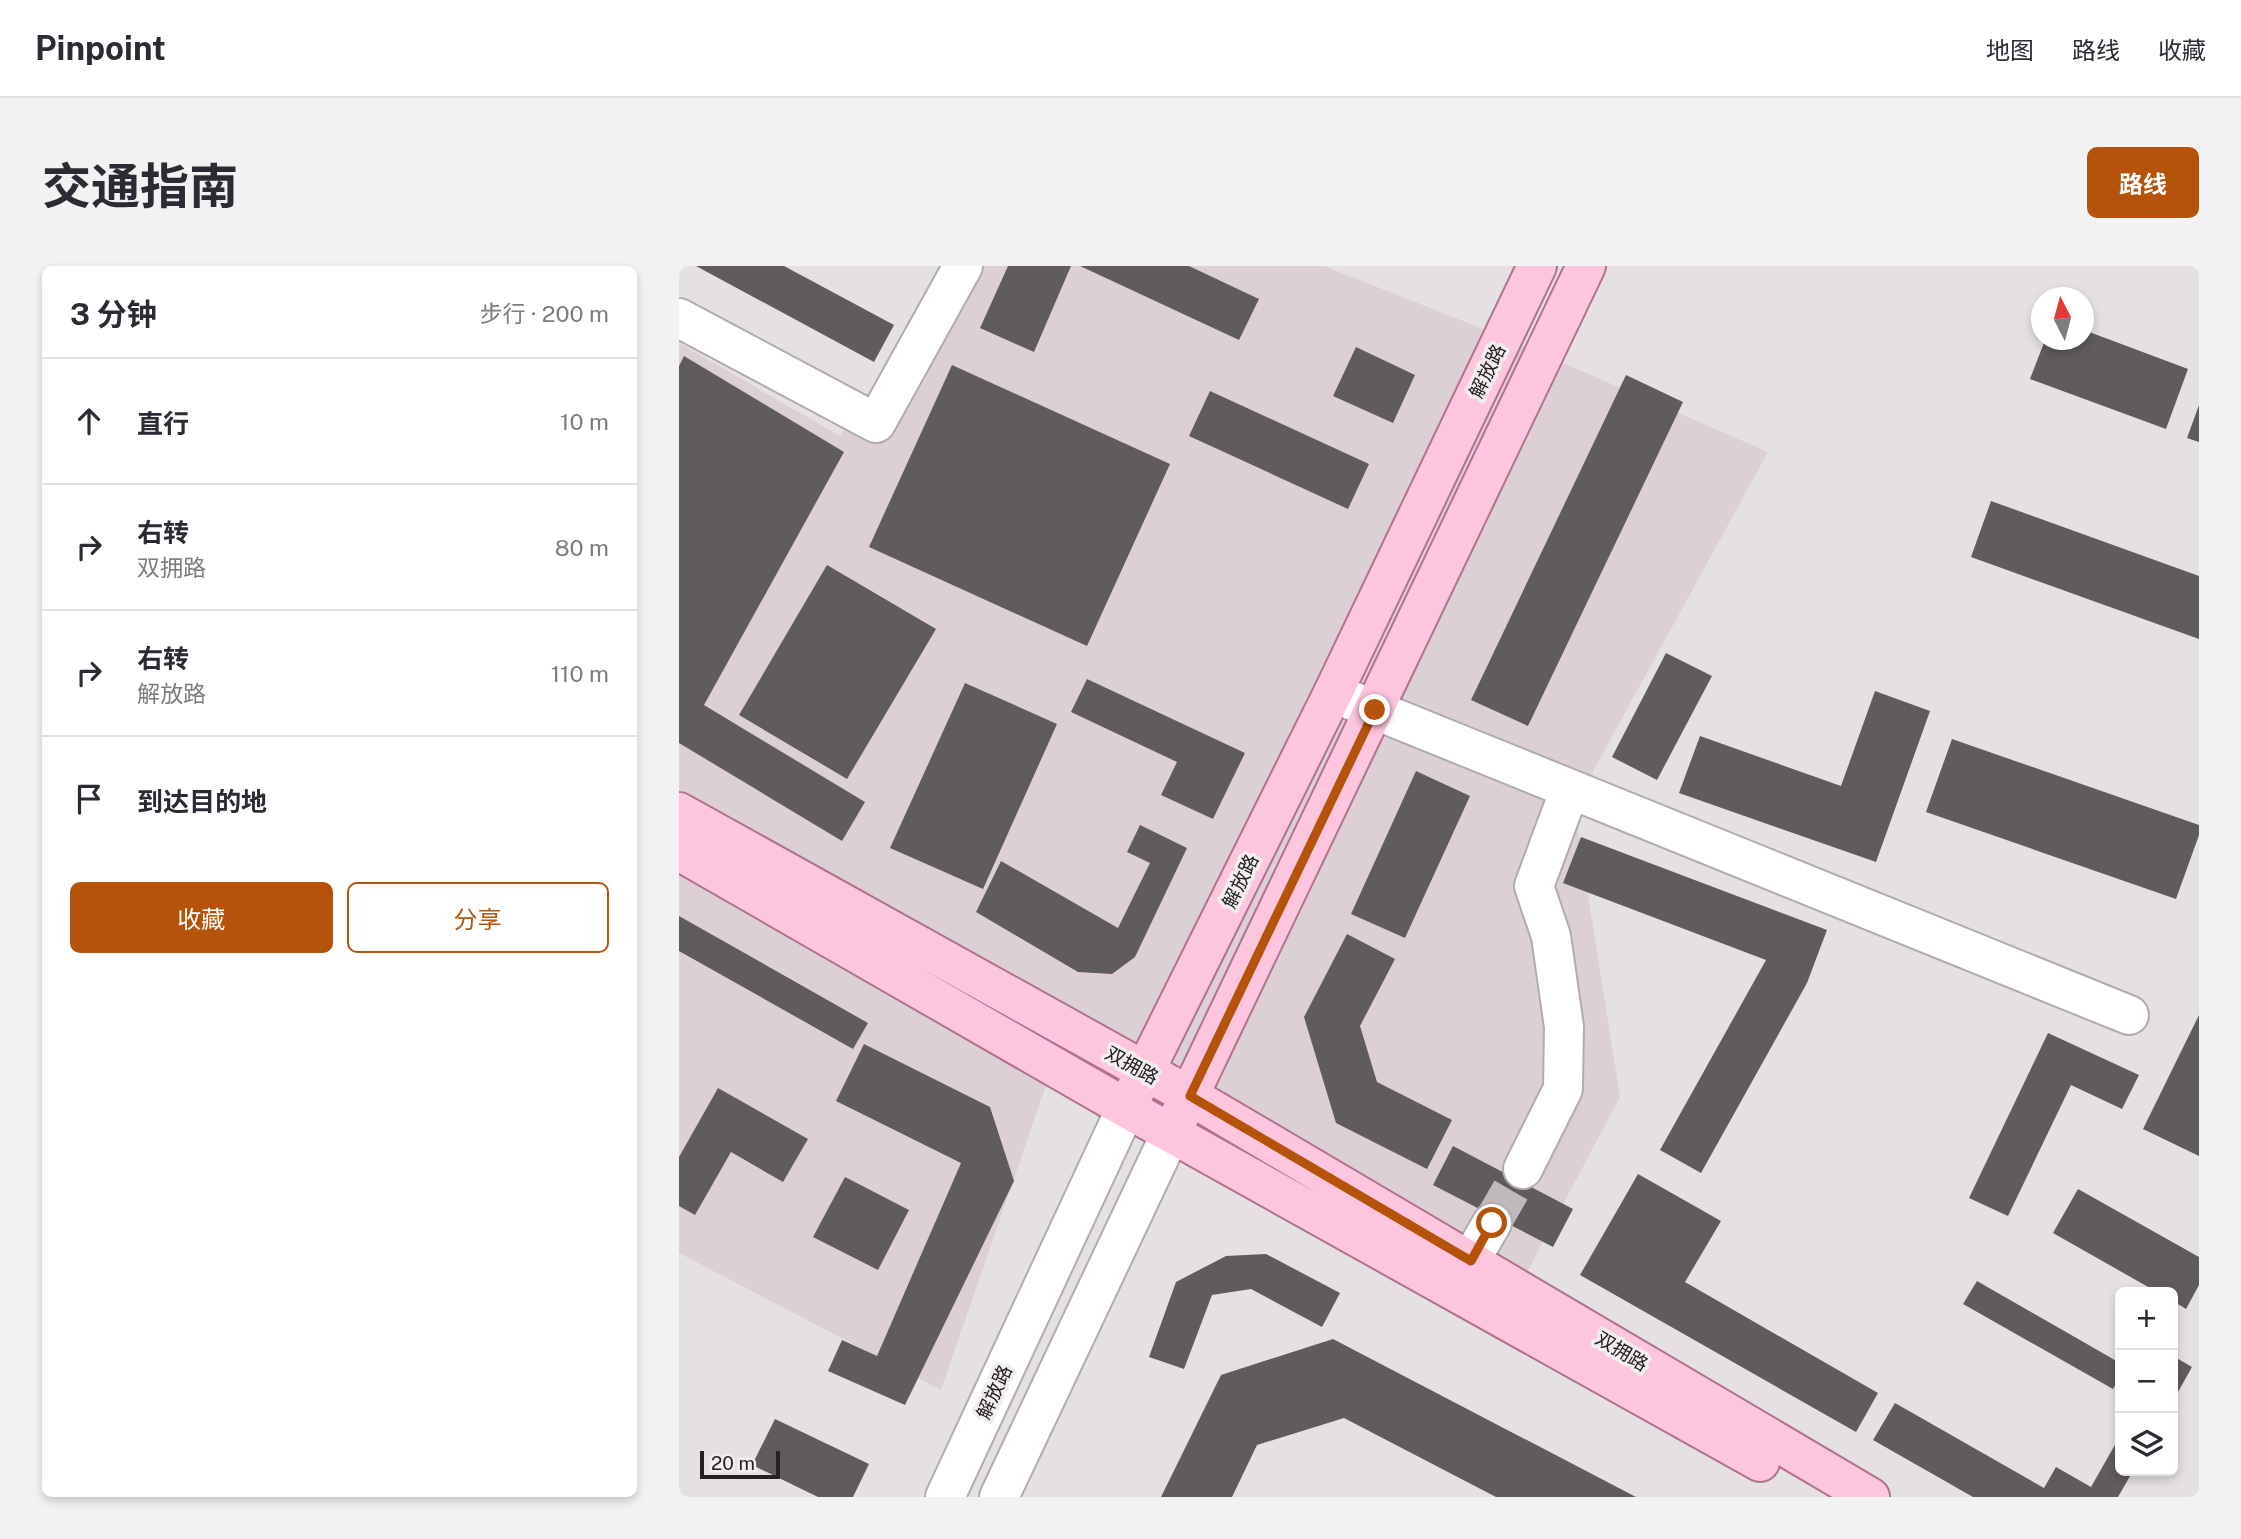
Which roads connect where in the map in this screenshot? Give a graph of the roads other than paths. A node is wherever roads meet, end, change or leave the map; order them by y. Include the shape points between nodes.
1 (963, 266) edge
2 (1537, 266) edge
3 (1586, 266) edge
4 (679, 318) edge
5 (1333, 693) junction
6 (1375, 710) junction
7 (1570, 789) junction
8 (679, 812) edge
9 (679, 851) edge
10 (2129, 1015) dead end
11 (1145, 1072) junction
12 (1190, 1096) junction
13 (1126, 1108) junction
14 (1171, 1133) junction
15 (1523, 1169) tunnel mouth
16 (1492, 1223) tunnel mouth
17 (1471, 1261) junction
18 (945, 1497) edge
19 (999, 1497) edge
20 (1823, 1497) edge
21 (1870, 1497) edge

1 - 4 street via 876,423
2 - 5 main road, 解放路
3 - 6 main road
5 - 6 street
5 - 11 main road, 解放路
6 - 7 street
6 - 12 main road
7 - 10 street
7 - 15 street via 1534,886 1551,936 1564,1027 1563,1089
8 - 11 main road, 双拥路
9 - 13 main road, 双拥路
11 - 12 main road, 双拥路
11 - 13 main road, 解放路
12 - 14 main road
12 - 17 main road, 双拥路
13 - 14 main road, 双拥路
13 - 18 street, 解放路
14 - 19 street
14 - 20 main road, 双拥路
16 - 17 street
17 - 21 main road, 双拥路

